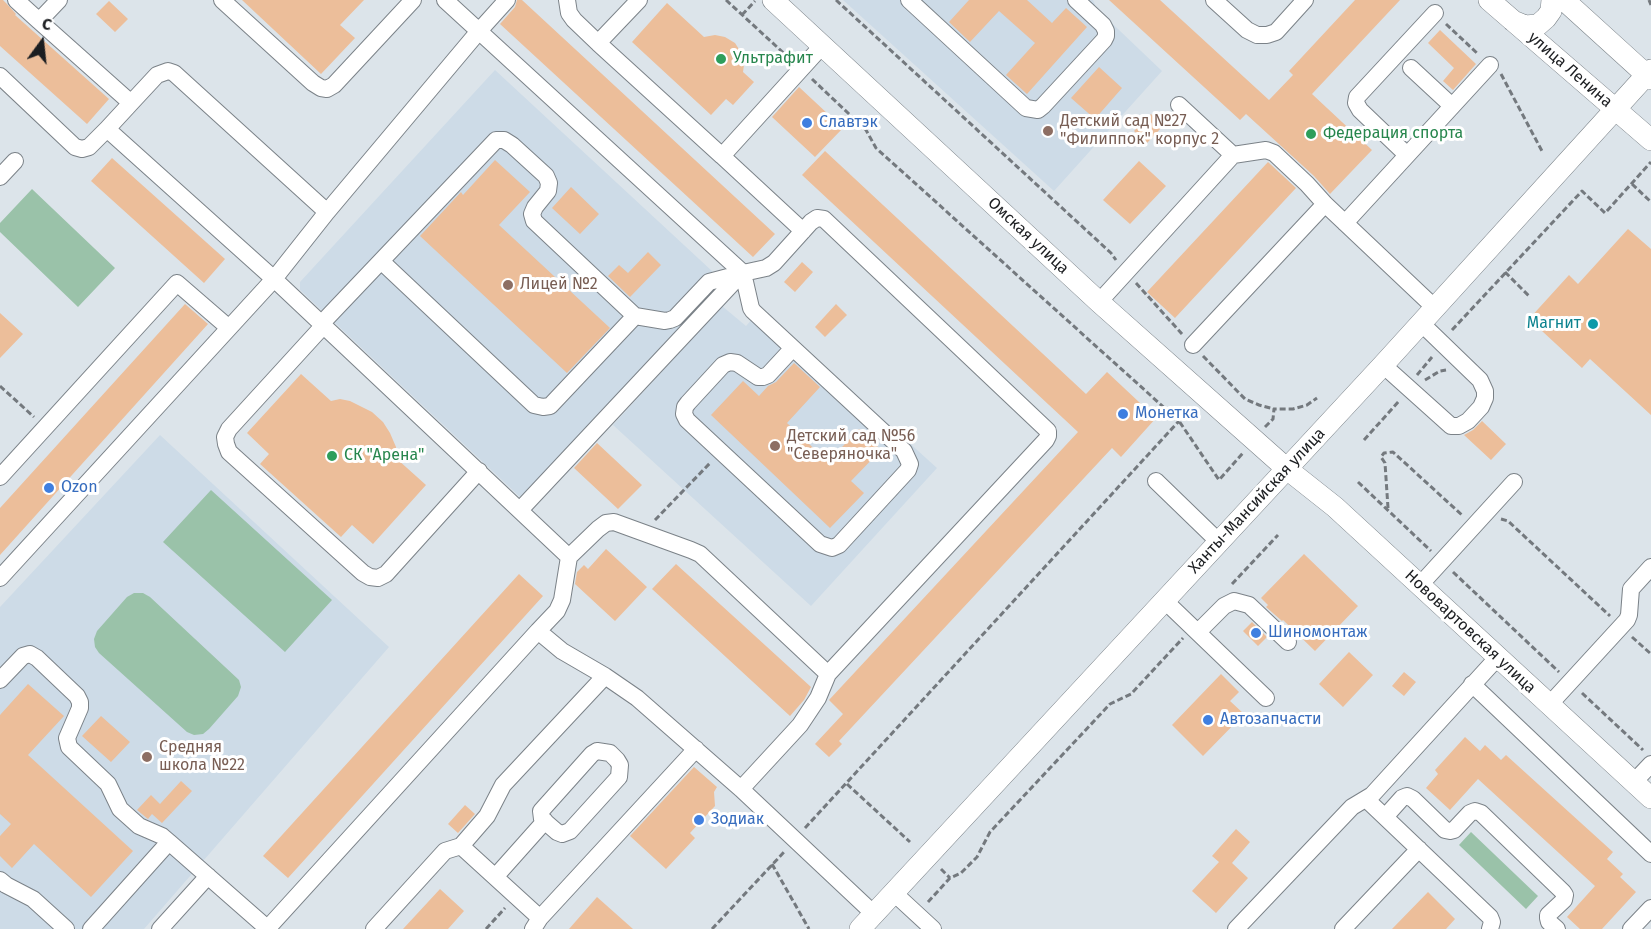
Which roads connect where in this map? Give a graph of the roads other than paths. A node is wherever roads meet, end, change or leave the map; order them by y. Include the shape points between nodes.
1 (16, 0) edge
2 (59, 0) edge
3 (222, 0) edge
4 (413, 0) edge
5 (445, 0) edge
6 (507, 0) edge
7 (567, 0) edge
8 (639, 0) edge
9 (773, 0) edge
10 (909, 0) edge
11 (1214, 0) edge
12 (1305, 0) edge
13 (1489, 0) edge
14 (1552, 0) edge
15 (1563, 0) edge
16 (1082, 2) edge
17 (1434, 13) road end
18 (39, 21) junction
19 (1512, 21) junction
20 (478, 30) junction
21 (598, 43) junction
22 (822, 46) junction
23 (1490, 65) road end
24 (1411, 68) dead end
25 (1650, 75) edge
26 (0, 76) edge
27 (130, 103) junction
28 (1179, 105) dead end
29 (1452, 106) junction
30 (1615, 109) junction
31 (107, 129) junction
32 (1651, 140) edge
33 (1233, 154) junction
34 (1407, 155) junction
35 (722, 156) junction
36 (15, 161) dead end
37 (0, 177) edge
38 (1325, 204) junction
39 (327, 212) junction
40 (1345, 223) junction
41 (803, 231) junction
42 (381, 261) junction
43 (742, 273) junction
44 (274, 279) junction
45 (1099, 302) junction
46 (635, 316) junction
47 (1428, 316) junction
48 (323, 324) junction
49 (229, 328) junction
50 (1193, 345) road end
51 (793, 348) junction
52 (1383, 365) junction
53 (1287, 469) junction
54 (479, 471) junction
55 (0, 477) edge
56 (1156, 482) dead end
57 (1514, 482) dead end
58 (520, 510) junction
59 (1219, 542) junction
60 (569, 556) junction
61 (1651, 567) edge
62 (0, 578) edge
63 (1420, 585) junction
64 (1165, 601) junction
65 (1195, 629) junction
66 (538, 631) junction
67 (1288, 642) dead end
68 (1498, 657) junction
69 (828, 674) junction
70 (605, 676) junction
71 (0, 680) edge
72 (1473, 684) junction
73 (1266, 698) dead end
74 (1549, 705) junction
75 (696, 748) junction
76 (1651, 764) edge
77 (1634, 782) junction
78 (741, 789) junction
79 (1651, 798) edge
80 (1367, 800) junction
81 (1385, 817) junction
82 (545, 821) junction
83 (169, 842) junction
84 (461, 846) junction
85 (1419, 849) junction
86 (1651, 854) edge
87 (208, 876) junction
88 (496, 876) junction
89 (0, 880) edge
90 (894, 893) junction
91 (1651, 908) edge
92 (867, 922) edge
93 (537, 924) edge
94 (66, 929) edge
95 (91, 929) edge
96 (160, 929) edge
97 (267, 929) edge
98 (374, 929) edge
99 (933, 929) edge
100 (1236, 929) edge
101 (1343, 929) edge
102 (1490, 929) edge
103 (1557, 929) edge
104 (1631, 929) edge

1 - 18 lane
2 - 18 lane
3 - 4 lane via 313,82 327,89
5 - 20 lane
6 - 20 lane
7 - 21 lane via 574,20
8 - 21 lane
9 - 22 main road, Омская улица
10 - 16 lane via 1032,110 1043,106 1106,36 1103,25
11 - 12 lane via 1257,35 1276,32
13 - 19 main road, улица Ленина
14 - 19 main road via 1551,11 1538,25
15 - 25 main road
17 - 34 lane via 1357,97 1360,110
18 - 27 lane
19 - 30 main road, улица Ленина
20 - 39 lane
20 - 43 lane
21 - 35 lane
22 - 35 lane
22 - 45 main road, Омская улица
23 - 29 lane
24 - 29 lane
25 - 30 main road, Ханты-Мансийская улица
26 - 31 lane via 75,147 88,147
27 - 31 lane
27 - 39 lane via 157,75 174,73
28 - 33 lane
29 - 34 lane
30 - 32 main road, улица Ленина
30 - 47 main road, Ханты-Мансийская улица
31 - 44 lane
33 - 38 lane via 1266,150 1274,153
33 - 45 lane
34 - 40 lane
35 - 41 lane
36 - 37 lane
38 - 40 lane
38 - 50 lane
39 - 44 lane
40 - 47 lane
41 - 43 lane via 774,263
41 - 69 lane via 817,218 824,219 1048,431 1046,440
42 - 46 lane via 534,405 543,407 550,406
42 - 46 lane via 490,144 504,140 549,183 532,214 534,221
42 - 48 lane
43 - 46 lane via 709,282 675,318 665,321
43 - 51 lane via 751,308
43 - 58 lane
44 - 48 lane
44 - 49 lane
45 - 53 main road, Омская улица
47 - 52 main road, Ханты-Мансийская улица
47 - 52 lane via 1442,343 1480,380 1485,391 1481,407 1468,422 1451,426
48 - 54 lane
48 - 54 lane via 229,429 225,437 229,452 363,573 378,578 386,574
49 - 55 lane via 177,283
49 - 62 lane
51 - 51 lane via 763,377 737,363 723,365 688,402 684,414 820,544 832,548 839,545 910,464 904,451
52 - 53 main road, Ханты-Мансийская улица
53 - 59 main road, Ханты-Мансийская улица
53 - 63 main road, Нововартовская улица
54 - 58 lane
56 - 59 lane
57 - 63 lane
58 - 60 lane
59 - 64 main road, Ханты-Мансийская улица
60 - 66 lane via 562,600
60 - 69 lane via 598,529 614,522 700,554
61 - 74 lane via 1631,589 1629,615 1621,626
63 - 68 main road, Нововартовская улица
64 - 65 lane
64 - 90 main road, Ханты-Мансийская улица
65 - 67 lane via 1233,602 1249,606
65 - 73 lane
66 - 70 lane via 561,651
66 - 97 lane
68 - 72 lane
68 - 74 main road, Нововартовская улица
69 - 78 lane via 818,698 800,724
70 - 75 lane
70 - 84 lane via 503,785 487,816
71 - 83 lane via 23,656 30,654 77,696 80,708 68,738 69,747 108,784 120,809 139,826
72 - 80 lane
72 - 86 lane
74 - 77 main road, Нововартовская улица
75 - 78 lane
75 - 93 lane
76 - 77 lane
77 - 79 main road, Нововартовская улица
78 - 92 lane via 795,840
80 - 81 lane
80 - 100 lane via 1352,807
81 - 85 lane
81 - 103 lane via 1407,796 1445,830 1454,830 1470,813 1481,813 1565,895 1548,915
82 - 82 lane via 541,815 543,807 592,754 603,751 617,760 619,777 570,831 556,832
82 - 88 lane
83 - 87 lane
83 - 95 lane
84 - 88 lane
84 - 98 lane via 445,851
85 - 101 lane
85 - 102 lane via 1490,916
87 - 96 lane
87 - 97 lane
88 - 93 lane
89 - 94 lane via 33,899
90 - 92 main road, Ханты-Мансийская улица
90 - 99 lane
91 - 104 lane

